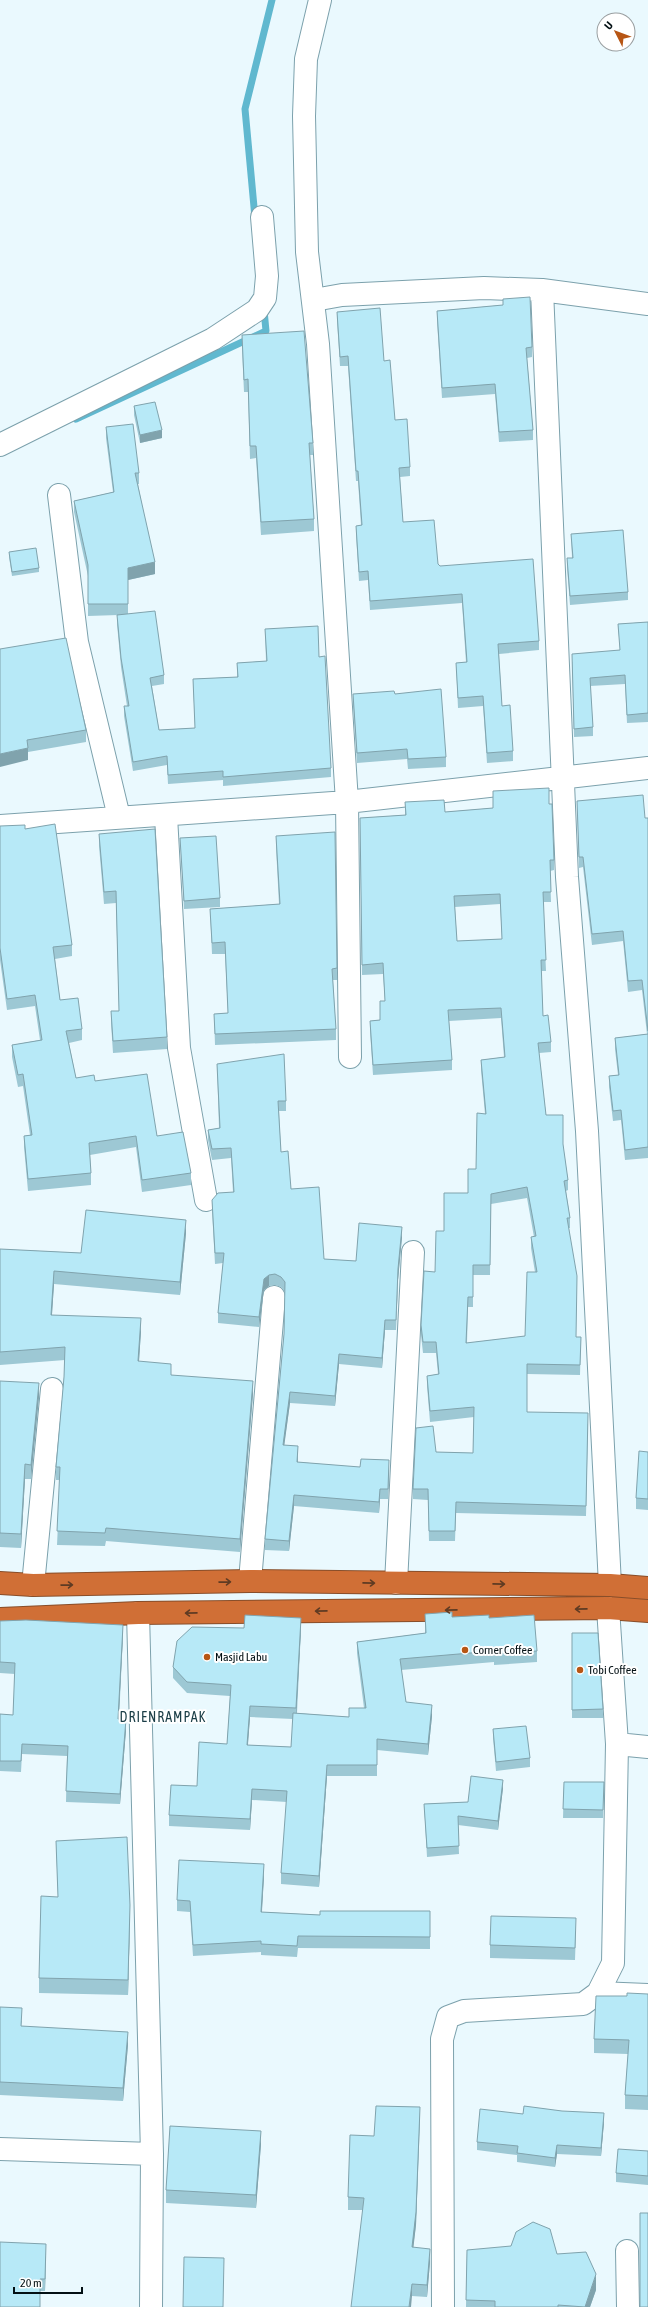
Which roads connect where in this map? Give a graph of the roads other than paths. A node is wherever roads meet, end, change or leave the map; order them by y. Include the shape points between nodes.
1 (320, 0) edge
2 (262, 217) dead end
3 (542, 290) junction
4 (314, 300) junction
5 (648, 304) edge
6 (0, 445) edge
7 (58, 495) dead end
8 (648, 768) edge
9 (563, 778) junction
10 (347, 802) junction
11 (166, 816) junction
12 (119, 817) junction
13 (0, 826) edge
14 (350, 1057) dead end
15 (206, 1200) dead end
16 (413, 1252) dead end
17 (274, 1296) dead end
18 (52, 1389) dead end
19 (250, 1581) junction
20 (0, 1583) edge
21 (396, 1583) junction
22 (33, 1585) junction
23 (610, 1585) junction
24 (648, 1588) edge
25 (608, 1608) junction
26 (648, 1611) edge
27 (138, 1613) junction
28 (0, 1619) edge
29 (617, 1744) junction
30 (648, 1747) edge
31 (598, 1993) junction
32 (648, 1996) edge
33 (0, 2149) edge
34 (152, 2154) junction
35 (627, 2251) dead end
36 (151, 2307) edge
37 (443, 2307) edge
38 (628, 2307) edge

1 - 4 street via 306,59 304,116 307,252
2 - 6 street via 267,276 266,298 258,310 213,339
3 - 4 street via 484,288 342,295
3 - 5 street
3 - 9 street
4 - 10 street
7 - 12 street via 77,642
8 - 9 street
9 - 10 street
9 - 23 street via 576,1004 587,1131
10 - 11 street
10 - 14 street
11 - 12 street
11 - 15 street via 179,1048
12 - 13 street
16 - 21 street
17 - 19 street
18 - 22 street
19 -> 21 highway
22 -> 19 highway
20 - 22 highway
21 -> 23 highway
23 - 24 highway
25 - 26 highway
25 -> 27 highway
25 - 29 street
27 - 28 highway
27 - 34 street
29 - 30 street
29 - 31 street via 613,1963
31 - 32 street
31 - 37 street via 583,2004 464,2011 448,2017 442,2040
33 - 34 street
34 - 36 street
35 - 38 street

